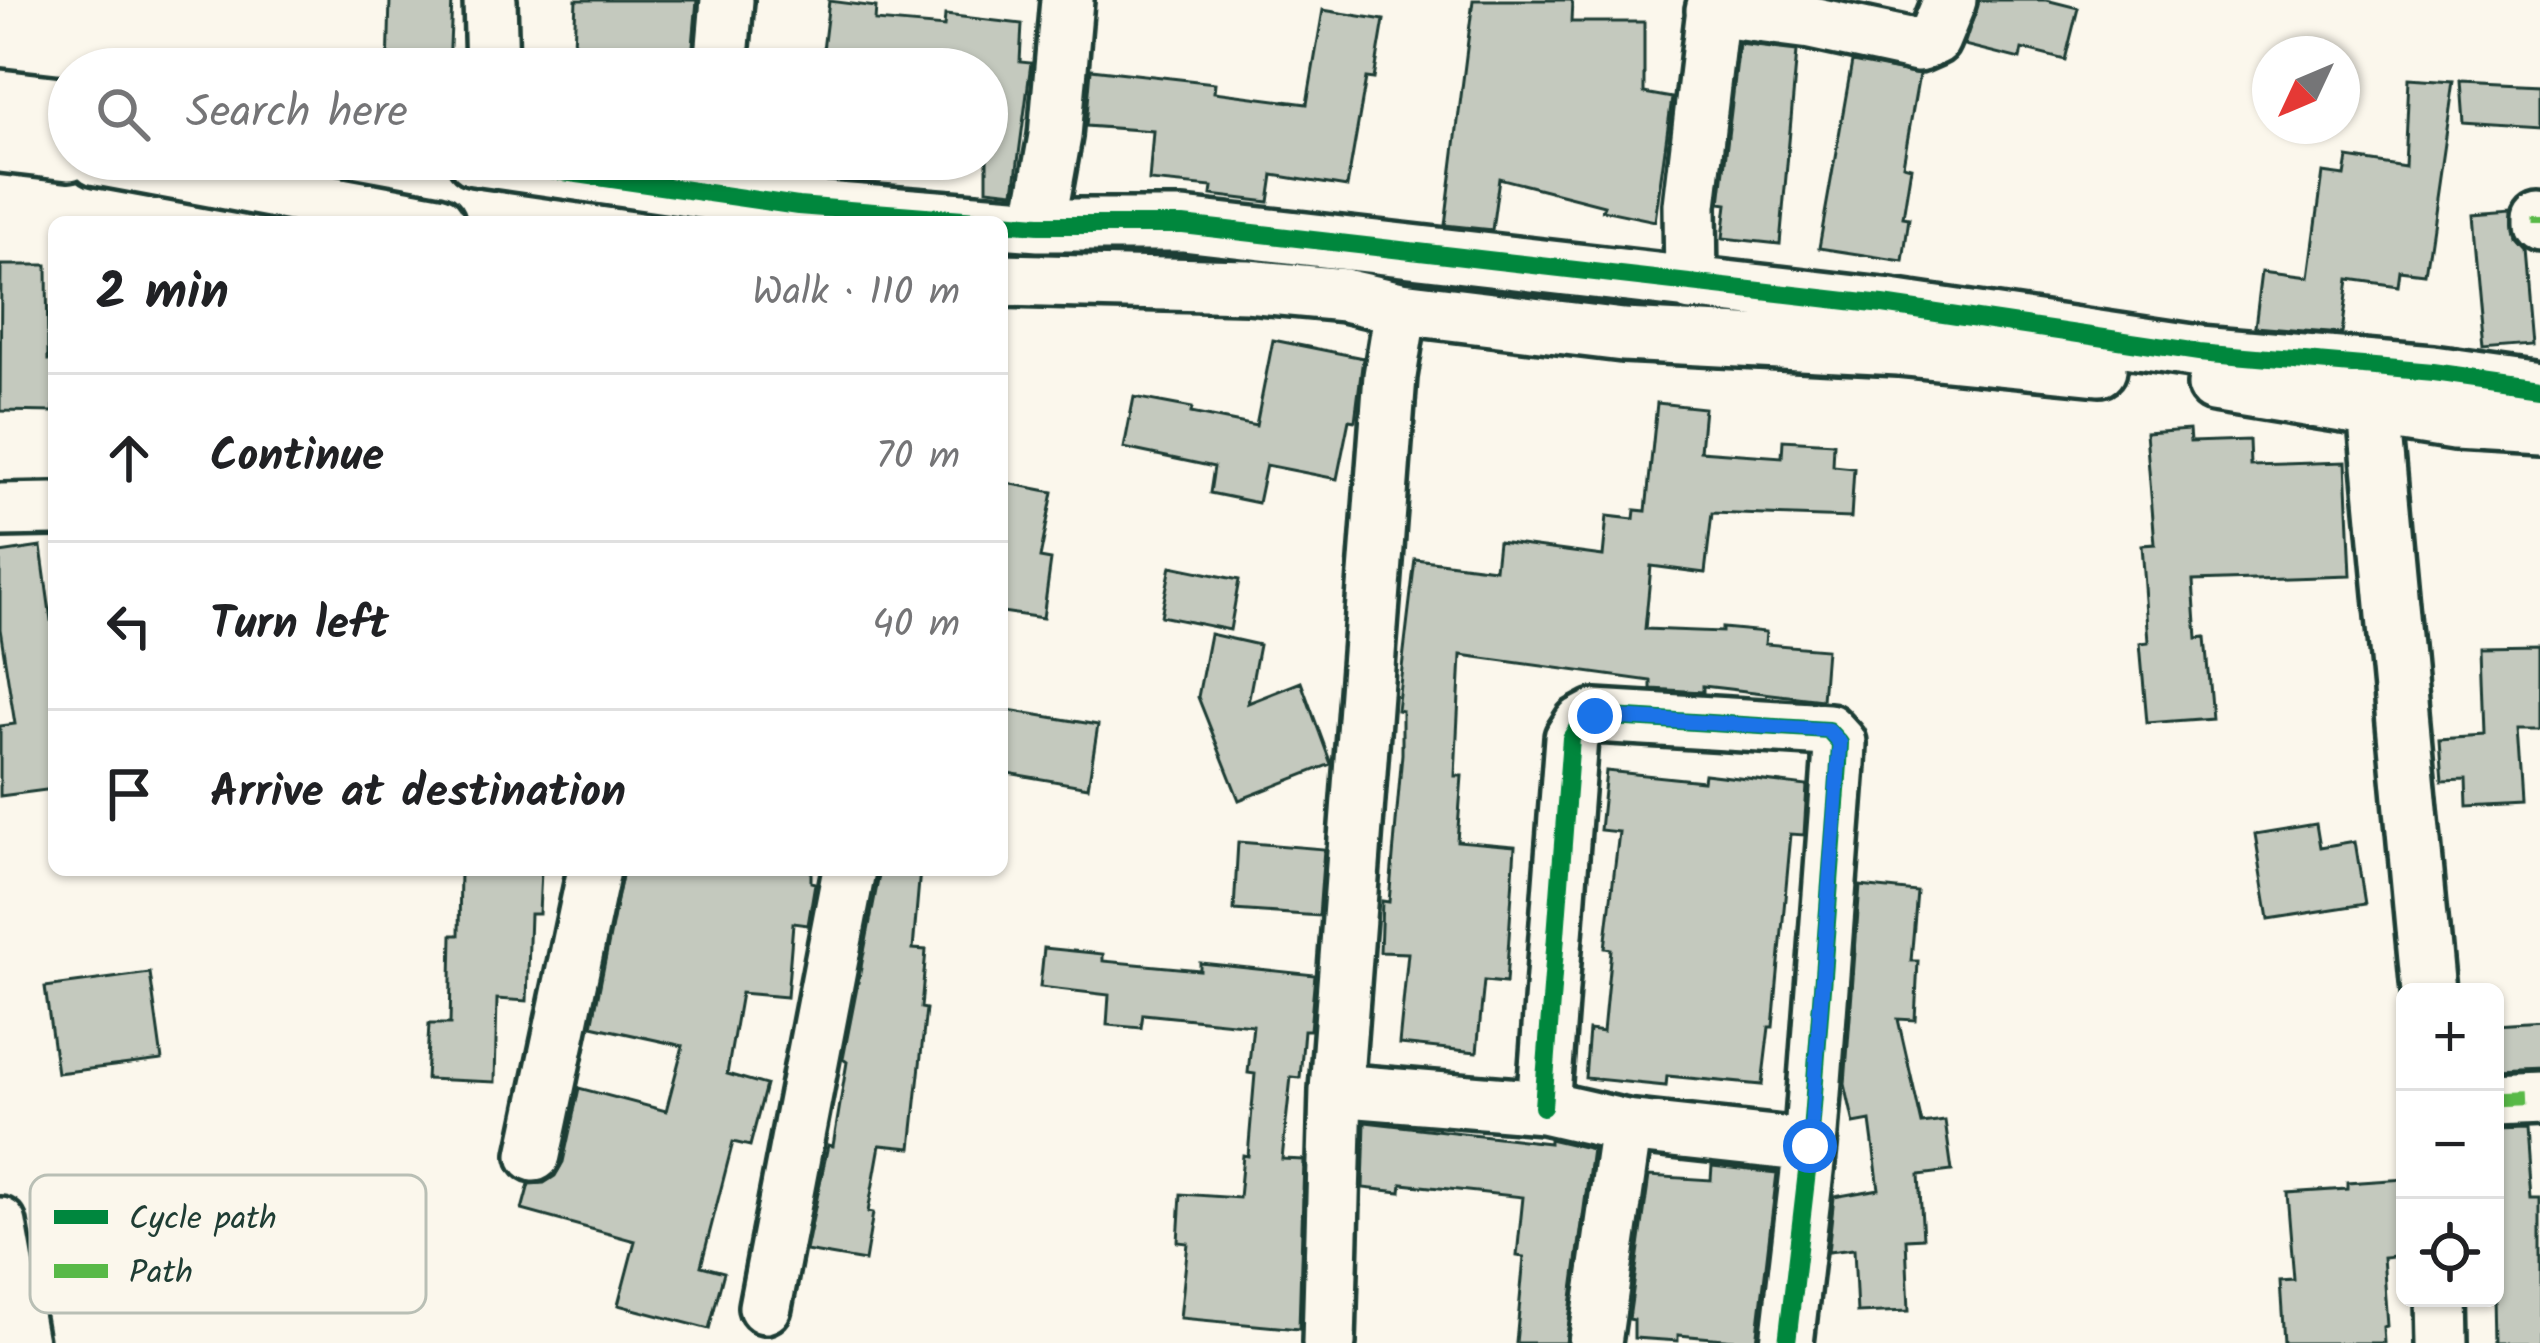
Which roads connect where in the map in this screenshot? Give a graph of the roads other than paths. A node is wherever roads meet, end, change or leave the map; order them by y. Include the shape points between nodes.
1 (490, 0) edge
2 (727, 0) edge
3 (1067, 0) edge
4 (1950, 0) edge
5 (1713, 5) edge
6 (491, 48) edge
7 (723, 48) edge
8 (0, 96) edge
9 (48, 102) edge
10 (0, 146) edge
11 (48, 152) edge
12 (211, 180) edge
13 (726, 180) edge
14 (406, 216) edge
15 (925, 216) edge
16 (1008, 222) edge
17 (1040, 225) junction
18 (1344, 270) junction
19 (1008, 280) edge
20 (1691, 285) junction
21 (1401, 308) junction
22 (2540, 387) edge
23 (2374, 411) junction
24 (2540, 429) edge
25 (48, 508) edge
26 (0, 510) edge
27 (593, 876) edge
28 (847, 876) edge
29 (2427, 983) edge
30 (1336, 1090) junction
31 (2540, 1099) edge
32 (2504, 1101) edge
33 (1543, 1106) junction
34 (1626, 1126) junction
35 (1810, 1146) junction
36 (534, 1155) dead end
37 (0, 1224) edge
38 (765, 1307) dead end
39 (2442, 1307) edge
40 (21, 1343) edge
41 (1329, 1343) edge
42 (1595, 1343) edge
43 (1787, 1343) edge
44 (2443, 1343) edge

1 - 6 street
2 - 7 street
3 - 17 street
4 - 5 street via 1934,39 1918,46
5 - 20 street via 1690,205
8 - 9 street
10 - 11 street
12 - 14 street
13 - 15 street via 798,206
16 - 17 street
17 - 18 street via 1183,225
18 - 19 street via 1247,286
18 - 20 street
18 - 21 street
20 - 22 street
21 - 23 street via 1623,335 2127,371
21 - 30 street
23 - 24 street
23 - 29 street
25 - 26 street
27 - 36 street
28 - 38 street
30 - 33 street
30 - 41 street
31 - 32 street
33 - 34 street
33 - 35 street via 1571,739 1580,724 1595,716 1828,730 1840,743
34 - 35 street
34 - 42 street
35 - 43 street
37 - 40 street
39 - 44 street

